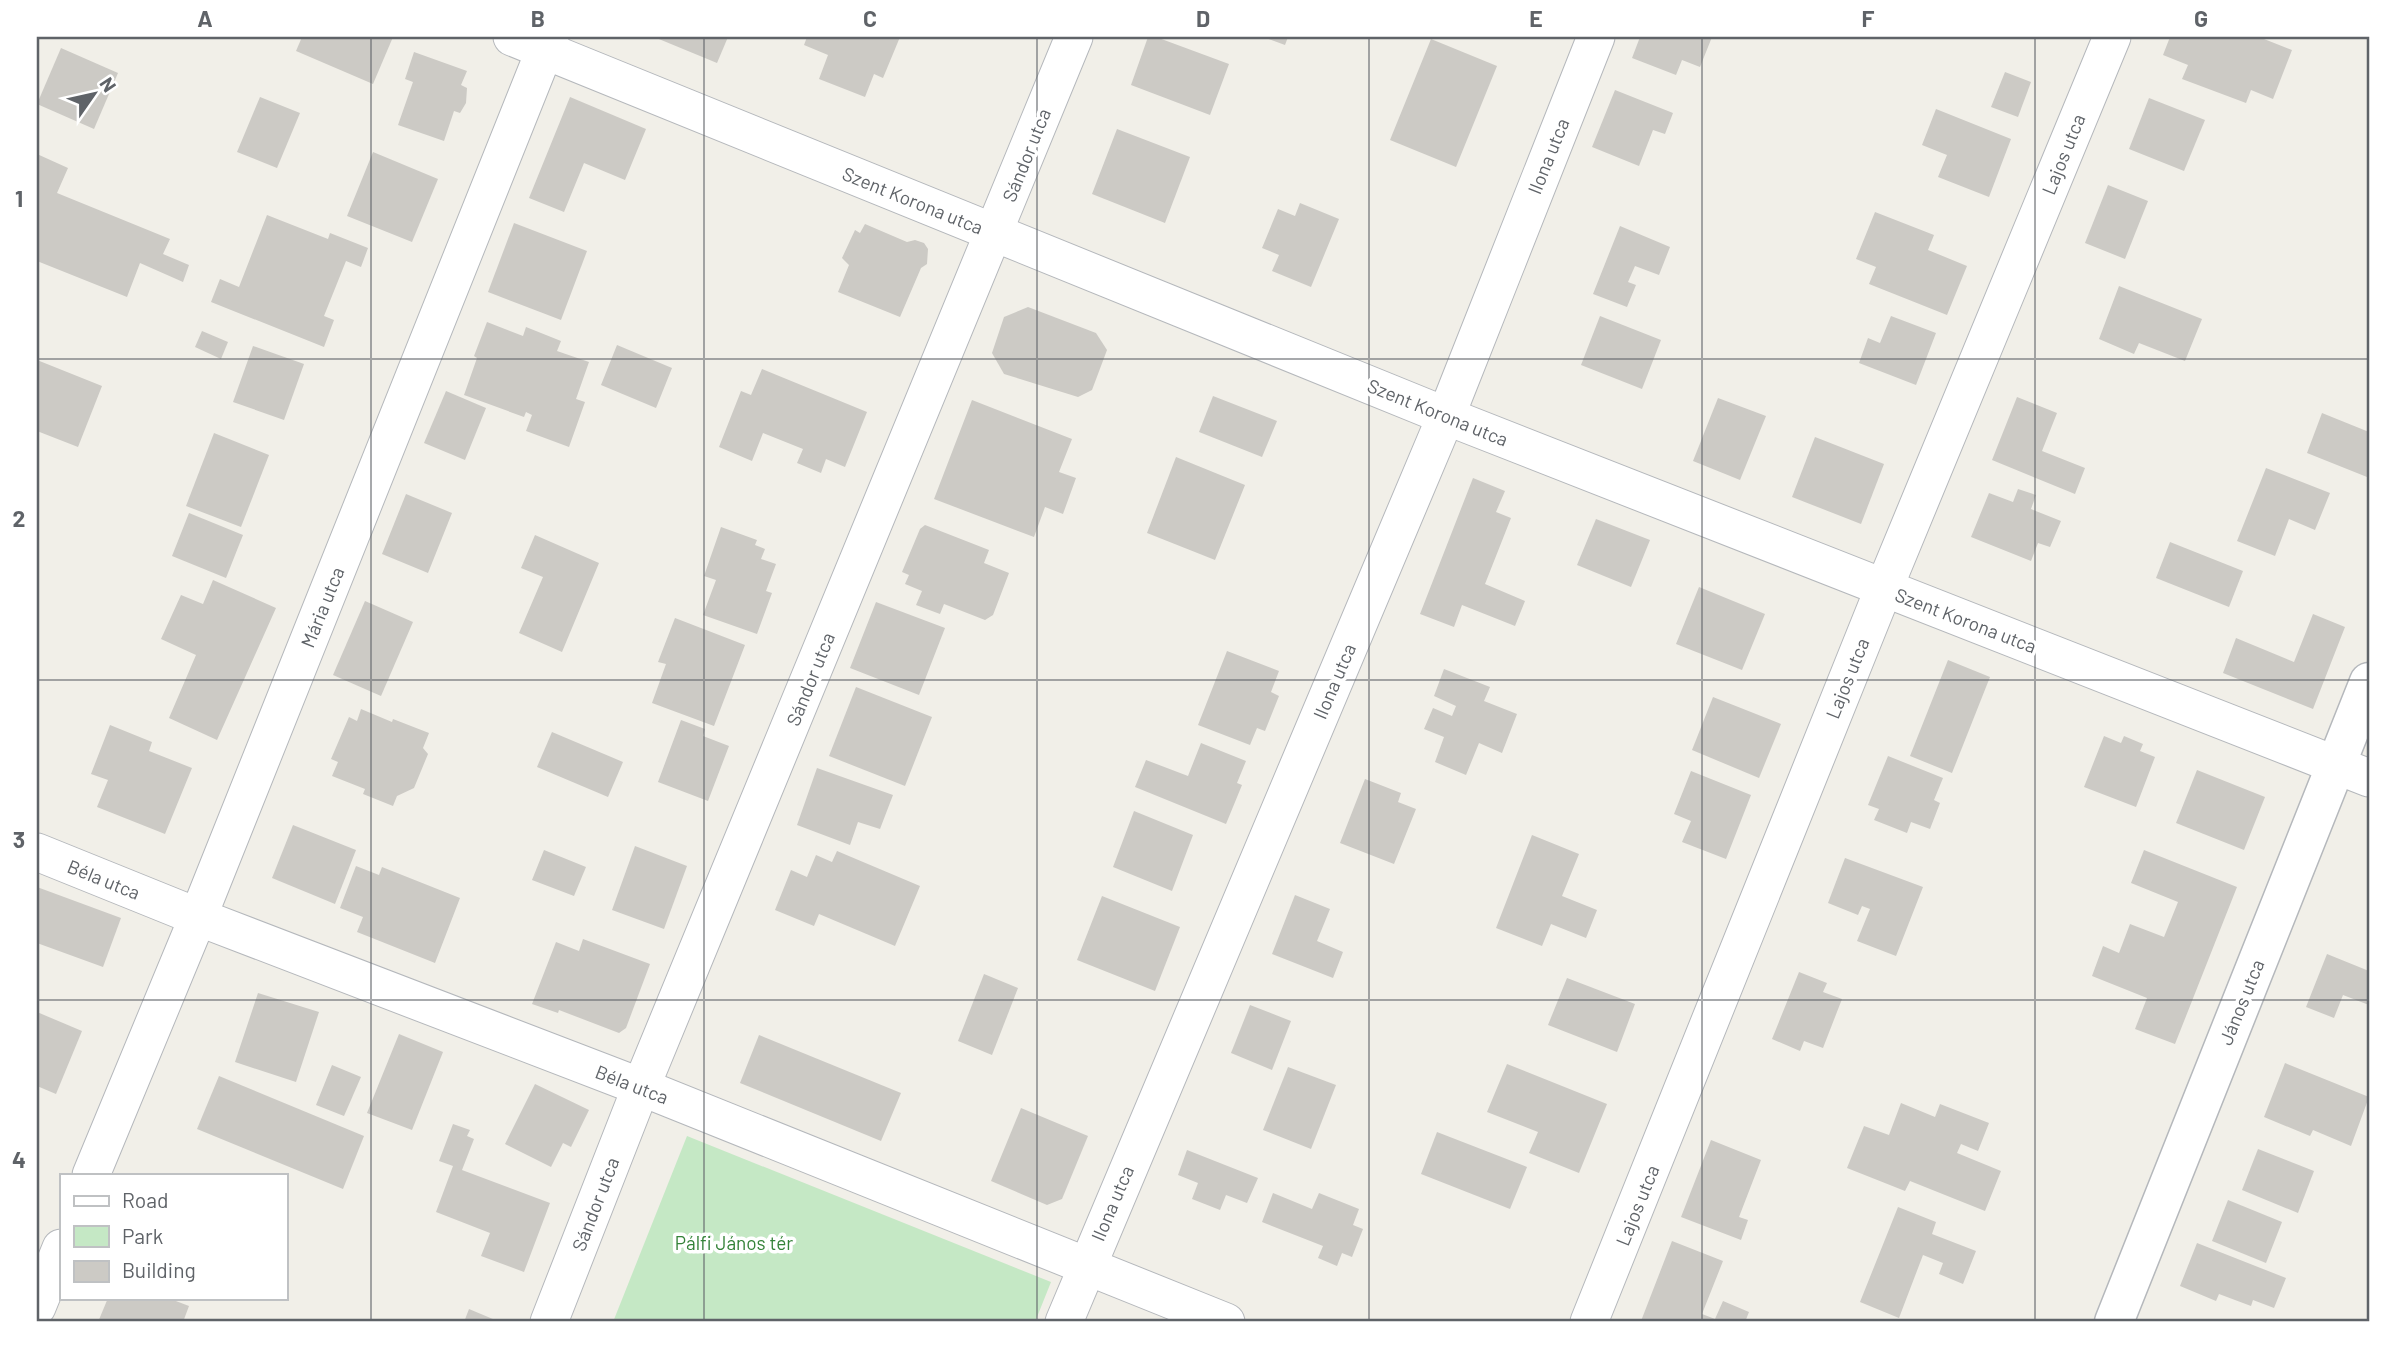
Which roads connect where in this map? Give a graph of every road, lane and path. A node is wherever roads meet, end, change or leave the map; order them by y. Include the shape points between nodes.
1 (1074, 37) edge
2 (1596, 37) edge
3 (2112, 37) edge
4 (535, 41) edge
5 (995, 233) junction
6 (1446, 416) junction
7 (1884, 588) junction
8 (2369, 682) edge
9 (2335, 764) junction
10 (2369, 778) edge
11 (37, 852) edge
12 (198, 917) junction
13 (641, 1087) junction
14 (91, 1174) edge
15 (60, 1250) edge
16 (1086, 1265) junction
17 (37, 1307) edge
18 (549, 1322) edge
19 (1064, 1322) edge
20 (1226, 1322) edge
21 (1590, 1322) edge
22 (2114, 1322) edge

1 - 5 street, Sándor utca
2 - 6 street, Ilona utca
3 - 7 street, Lajos utca
4 - 5 street, Szent Korona utca
4 - 12 street, Mária utca
5 - 6 street, Szent Korona utca
5 - 13 street, Sándor utca
6 - 7 street, Szent Korona utca
6 - 16 street, Ilona utca
7 - 9 street, Szent Korona utca
7 - 21 street, Lajos utca
8 - 9 street, János utca
9 - 10 street, Szent Korona utca
9 - 22 street, János utca
11 - 12 street, Béla utca
12 - 13 street, Béla utca
12 - 14 street, Mária utca
13 - 16 street, Béla utca
13 - 18 street, Sándor utca
15 - 17 street
16 - 19 street, Ilona utca
16 - 20 street, Béla utca

